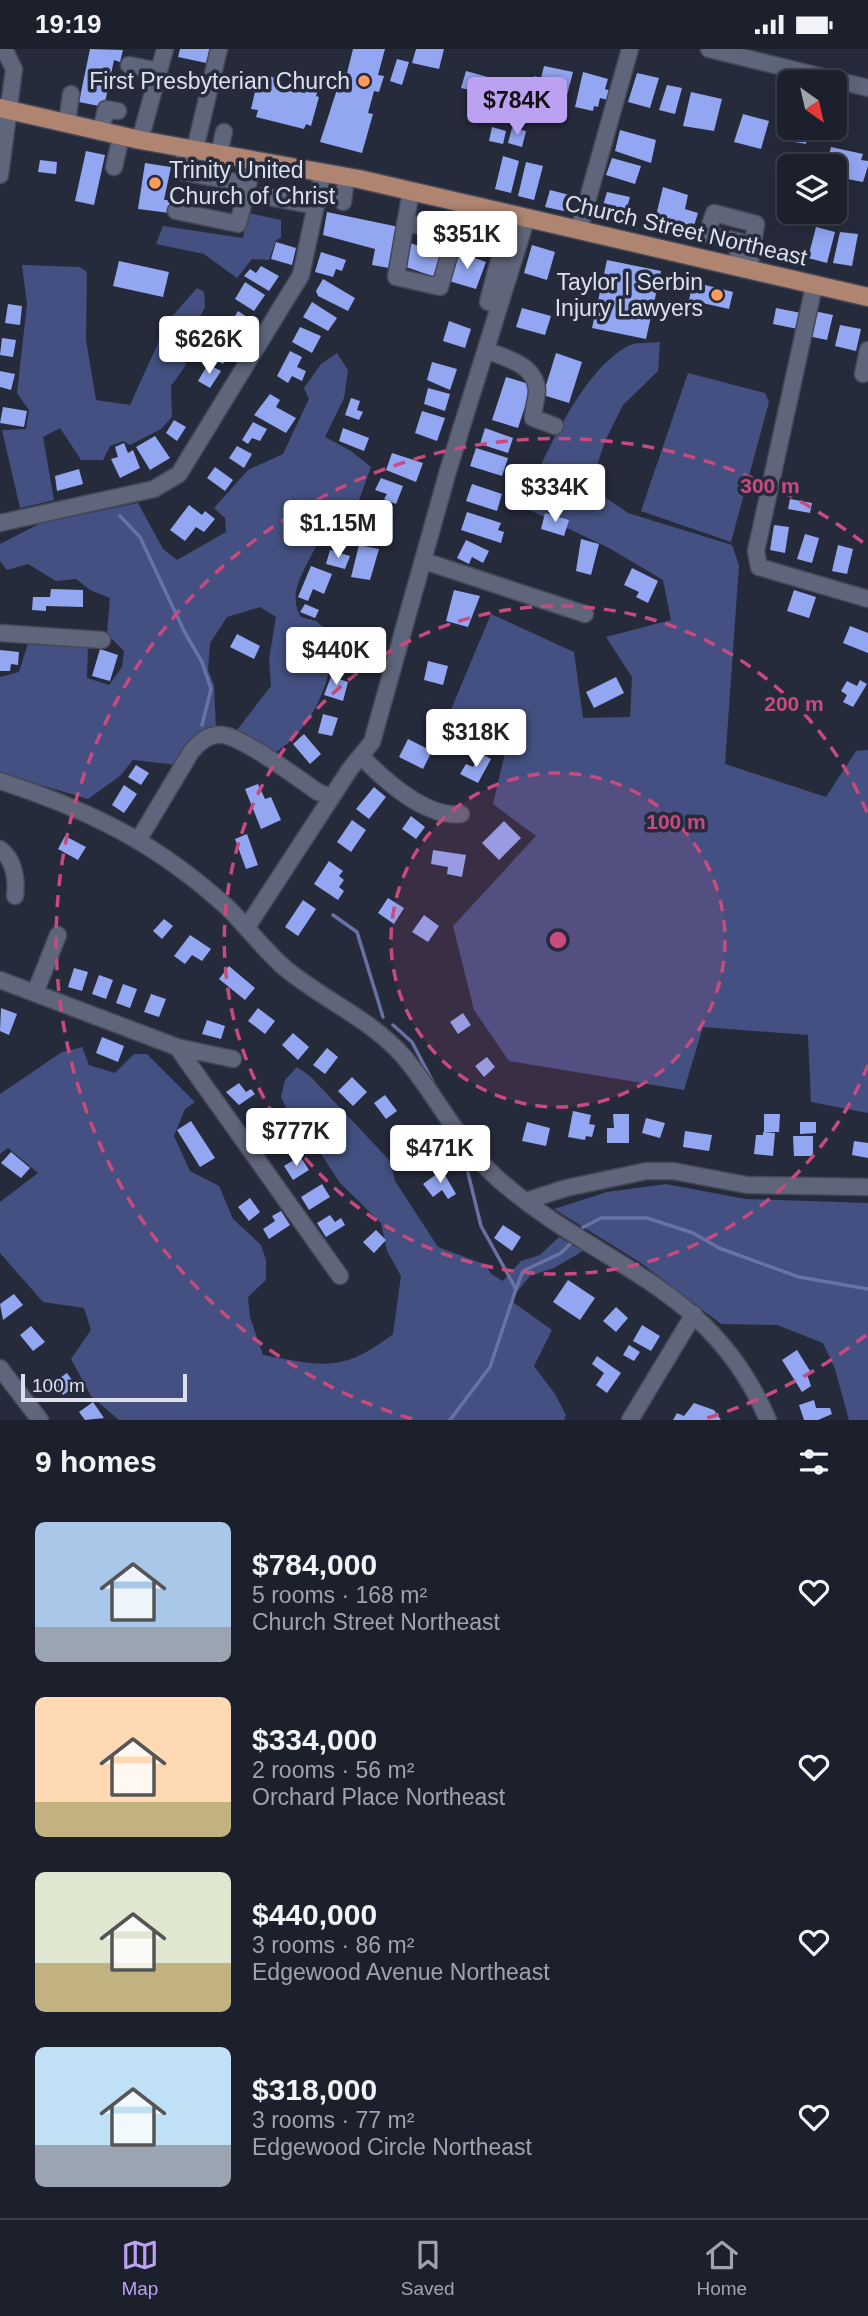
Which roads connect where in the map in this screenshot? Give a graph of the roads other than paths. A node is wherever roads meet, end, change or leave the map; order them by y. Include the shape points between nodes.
1 (4, 49) edge
2 (165, 49) edge
3 (219, 49) edge
4 (630, 49) edge
5 (709, 49) edge
6 (129, 65) dead end
7 (159, 71) junction
8 (868, 88) edge
9 (71, 94) dead end
10 (4, 109) edge
11 (118, 111) dead end
12 (67, 123) junction
13 (101, 131) junction
14 (225, 132) dead end
15 (121, 136) junction
16 (140, 140) junction
17 (190, 149) junction
18 (219, 154) junction
19 (254, 160) junction
20 (114, 167) dead end
21 (323, 172) junction
22 (0, 175) edge
23 (346, 177) junction
24 (247, 184) junction
25 (411, 191) junction
26 (263, 196) dead end
27 (343, 202) dead end
28 (473, 205) junction
29 (316, 206) junction
30 (176, 211) dead end
31 (527, 217) junction
32 (405, 223) junction
33 (579, 230) junction
34 (456, 233) junction
35 (473, 237) dead end
36 (504, 244) dead end
37 (503, 274) junction
38 (814, 286) junction
39 (868, 297) edge
40 (488, 302) dead end
41 (486, 350) junction
42 (868, 350) edge
43 (863, 374) dead end
44 (555, 426) dead end
45 (0, 523) edge
46 (424, 561) junction
47 (868, 599) edge
48 (585, 614) dead end
49 (0, 633) edge
50 (102, 640) dead end
51 (361, 756) junction
52 (0, 781) edge
53 (331, 797) junction
54 (461, 814) dead end
55 (139, 839) junction
56 (0, 849) edge
57 (15, 896) dead end
58 (247, 927) junction
59 (58, 935) dead end
60 (0, 981) edge
61 (35, 993) junction
62 (177, 1047) junction
63 (233, 1059) dead end
64 (868, 1187) edge
65 (526, 1201) junction
66 (340, 1276) dead end
67 (694, 1314) junction
68 (0, 1368) edge
69 (40, 1420) edge
70 (630, 1420) edge
71 (768, 1420) edge

1 - 10 street via 14,69
2 - 7 street
3 - 17 street
4 - 33 street
5 - 8 street
6 - 7 street
7 - 16 street
9 - 12 street
10 - 12 main road, Church Street Northeast
10 - 22 street
11 - 13 street via 106,109
12 - 13 main road, Church Street Northeast
13 - 15 main road, Church Street Northeast
14 - 18 street
15 - 16 main road, Church Street Northeast
15 - 20 street
16 - 17 main road, Church Street Northeast
17 - 18 main road, Church Street Northeast
17 - 24 street via 181,171
18 - 19 main road, Church Street Northeast
19 - 21 main road, Church Street Northeast
19 - 24 street
21 - 23 main road, Church Street Northeast
21 - 29 street
23 - 25 main road, Church Street Northeast
23 - 27 street
24 - 30 street via 238,224
25 - 28 main road, Church Street Northeast
25 - 32 street
26 - 29 street
28 - 31 main road, Church Street Northeast
28 - 34 street
28 - 35 street
29 - 45 street via 300,275 179,474 154,489
31 - 33 main road, Church Street Northeast
31 - 37 street
32 - 34 street
32 - 34 street via 396,277 440,287
33 - 38 main road, Church Street Northeast
36 - 37 street
37 - 40 street
37 - 41 street
38 - 39 main road, Church Street Northeast
38 - 47 street via 756,551 758,567
41 - 44 street via 521,364 532,375 537,388 533,418
41 - 46 street
42 - 43 street
46 - 48 street
46 - 51 street via 379,726
49 - 50 street
51 - 53 street
51 - 54 street via 389,782 423,803 443,813
52 - 55 street via 74,806
53 - 55 street via 236,740 214,736 191,752
53 - 58 street
55 - 58 street via 193,878
56 - 57 street via 15,875
58 - 65 street via 310,988 380,1032 412,1067 479,1160
59 - 61 street
60 - 61 street
61 - 62 street
62 - 63 street
62 - 66 street
64 - 65 street via 747,1185 673,1171 647,1171
65 - 67 street via 651,1280
67 - 70 street
67 - 71 street via 742,1371
68 - 69 street

